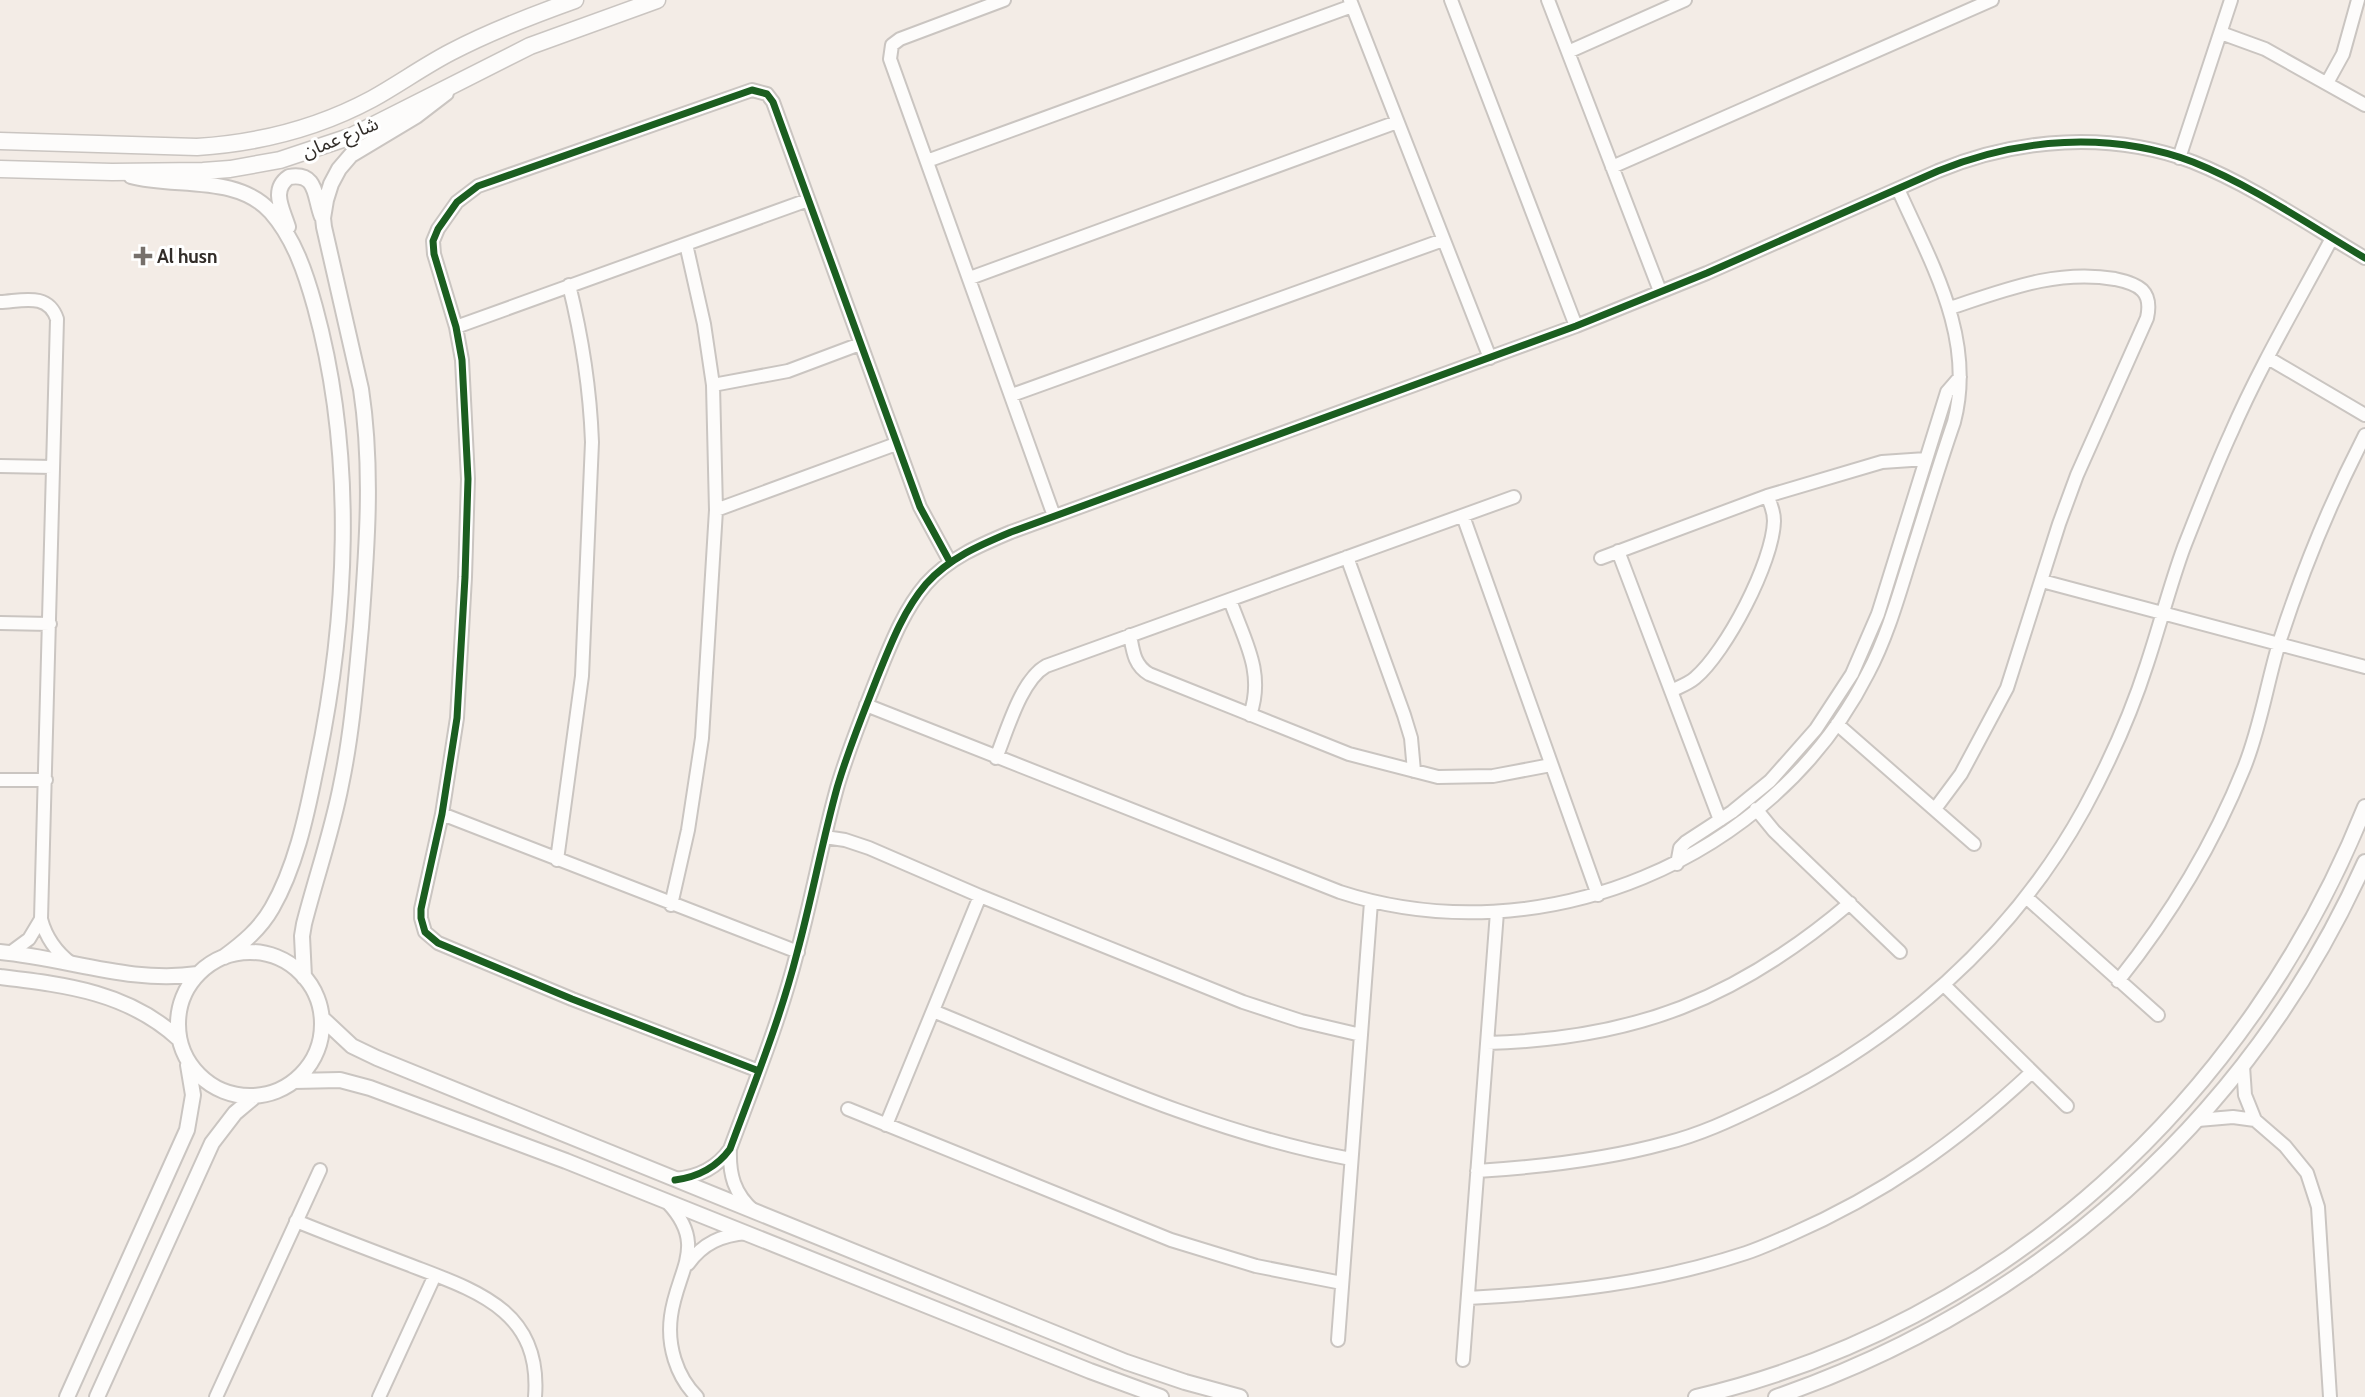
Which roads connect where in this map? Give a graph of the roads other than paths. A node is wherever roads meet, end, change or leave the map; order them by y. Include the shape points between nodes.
1 (575, 0) edge
2 (657, 0) edge
3 (1004, 0) edge
4 (1451, 0) edge
5 (1548, 0) edge
6 (1685, 0) edge
7 (1992, 0) edge
8 (2231, 0) edge
9 (2358, 0) edge
10 (1351, 3) edge
11 (2221, 33) junction
12 (1568, 52) junction
13 (459, 80) junction
14 (2327, 83) junction
15 (2365, 105) edge
16 (1397, 122) junction
17 (0, 141) edge
18 (2179, 158) junction
19 (927, 161) junction
20 (1612, 167) junction
21 (0, 169) edge
22 (112, 172) junction
23 (1898, 189) junction
24 (808, 200) junction
25 (323, 218) junction
26 (2332, 238) junction
27 (1443, 240) junction
28 (291, 241) junction
29 (687, 244) junction
30 (2365, 258) edge
31 (970, 278) junction
32 (569, 285) junction
33 (1660, 291) junction
34 (0, 302) edge
35 (1950, 308) junction
36 (1576, 326) junction
37 (456, 327) junction
38 (860, 344) junction
39 (1490, 358) junction
40 (2267, 358) junction
41 (1960, 377) junction
42 (713, 386) junction
43 (1012, 395) junction
44 (2365, 415) edge
45 (2365, 435) edge
46 (896, 444) junction
47 (1927, 459) junction
48 (0, 466) edge
49 (53, 467) junction
50 (1767, 496) junction
51 (1514, 497) dead end
52 (716, 510) junction
53 (1054, 516) junction
54 (1463, 516) junction
55 (1618, 551) junction
56 (1347, 557) junction
57 (1601, 558) dead end
58 (950, 562) junction
59 (2042, 581) junction
60 (1230, 600) junction
61 (2162, 612) junction
62 (0, 623) edge
63 (50, 624) junction
64 (1130, 635) junction
65 (2279, 644) junction
66 (2365, 667) edge
67 (1671, 691) junction
68 (866, 705) junction
69 (1250, 715) junction
70 (1837, 724) junction
71 (996, 758) junction
72 (1551, 765) junction
73 (1414, 771) junction
74 (0, 780) edge
75 (46, 780) junction
76 (2365, 807) edge
77 (1756, 809) junction
78 (1935, 809) junction
79 (442, 814) junction
80 (1720, 820) junction
81 (825, 837) junction
82 (1974, 844) dead end
83 (557, 860) junction
84 (2365, 862) edge
85 (1677, 864) junction
86 (1598, 895) junction
87 (980, 896) junction
88 (2026, 897) junction
89 (1371, 902) junction
90 (1850, 903) junction
91 (671, 905) junction
92 (1497, 912) junction
93 (41, 919) junction
94 (5, 952) edge
95 (798, 952) junction
96 (1900, 952) dead end
97 (224, 957) junction
98 (73, 964) junction
99 (198, 974) junction
100 (0, 977) edge
101 (304, 977) junction
102 (2118, 981) junction
103 (1944, 985) junction
104 (933, 1011) junction
105 (2158, 1015) dead end
106 (322, 1018) junction
107 (1361, 1035) junction
108 (179, 1039) junction
109 (1487, 1043) junction
110 (187, 1061) junction
111 (2243, 1066) junction
112 (759, 1071) junction
113 (2032, 1072) junction
114 (294, 1081) junction
115 (254, 1097) junction
116 (2067, 1106) dead end
117 (849, 1110) dead end
118 (2198, 1120) junction
119 (2255, 1121) junction
120 (886, 1125) junction
121 (730, 1149) junction
122 (1352, 1159) junction
123 (320, 1170) dead end
124 (1477, 1171) junction
125 (675, 1180) junction
126 (666, 1200) junction
127 (755, 1212) junction
128 (296, 1222) junction
129 (747, 1233) junction
130 (686, 1268) junction
131 (435, 1275) junction
132 (1342, 1283) junction
133 (1468, 1298) junction
134 (1338, 1340) dead end
135 (1463, 1360) dead end
136 (67, 1397) edge
137 (97, 1397) edge
138 (216, 1397) edge
139 (379, 1397) edge
140 (535, 1397) edge
141 (697, 1397) edge
142 (1161, 1397) edge
143 (1240, 1397) edge
144 (1696, 1397) edge
145 (1776, 1397) edge
146 (2330, 1397) edge

1 - 17 main road, شارع عمان via 460,48 349,110 276,136 197,147
2 - 13 main road, شارع عمان via 530,46
3 - 19 street via 900,39 890,49
4 - 36 street
5 - 12 street
6 - 12 street
7 - 20 street
8 - 11 street
9 - 14 street via 2343,54
10 - 16 street
10 - 19 street
11 - 14 street via 2265,49
11 - 18 street
12 - 20 street
13 - 22 main road, شارع عمان via 352,136 280,160 230,169
13 - 25 street via 425,110 351,155 331,184
14 - 15 street
16 - 27 street
16 - 31 street
18 - 23 street via 2102,143 2041,144 1971,159
18 - 26 street via 2240,185
19 - 31 street
20 - 33 street
21 - 22 main road, شارع عمان
22 - 28 street via 242,192 271,212
23 - 33 street
23 - 35 street
24 - 29 street
24 - 37 street via 773,102 758,90 491,182 461,197 433,241
24 - 38 street
25 - 28 street via 309,180 287,178 279,194
25 - 101 street via 361,389 368,472 365,577 352,723 334,816 304,924
26 - 30 street
26 - 40 street
27 - 39 street
27 - 43 street
28 - 97 street via 309,285 334,398 343,543 336,647 312,787 288,872 266,917
29 - 32 street
29 - 42 street
31 - 43 street
32 - 37 street
32 - 83 street via 583,347 592,442 582,676
33 - 36 street
34 - 49 street via 34,304 52,323
35 - 41 street
35 - 59 street via 2058,277 2122,281 2141,288 2147,296 2147,318 2077,475
36 - 39 street
37 - 79 street via 466,418 467,527 457,718
38 - 42 street via 788,371
38 - 46 street
39 - 53 street
40 - 44 street
40 - 61 street via 2231,431
41 - 47 street via 1947,392
41 - 70 street via 1954,422 1891,620 1868,674
42 - 52 street
43 - 53 street
45 - 65 street via 2311,552
46 - 52 street
46 - 58 street via 920,507
47 - 50 street via 1882,462
47 - 80 street via 1878,614 1852,674 1802,746 1770,781
48 - 49 street
49 - 63 street
50 - 55 street
50 - 67 street via 1773,509 1773,534 1745,606 1708,663
51 - 54 street
52 - 91 street via 702,738
53 - 58 street via 972,548
54 - 56 street
54 - 72 street
55 - 57 street
55 - 67 street
56 - 60 street
56 - 73 street via 1404,715
58 - 68 street via 925,585 907,611
59 - 61 street
59 - 78 street via 2007,688 1961,774
60 - 64 street
60 - 69 street via 1254,667 1257,690
61 - 65 street
61 - 88 street via 2147,664 2106,766 2083,812
62 - 63 street
63 - 75 street
64 - 69 street via 1135,660 1143,671
64 - 71 street via 1037,671 1026,686
65 - 66 street
65 - 102 street via 2245,766 2219,824 2190,880
67 - 80 street
68 - 71 street
68 - 81 street via 837,786
69 - 73 street via 1349,754
70 - 77 street via 1799,770
70 - 78 street
71 - 89 street
72 - 73 street via 1466,778
72 - 86 street
74 - 75 street
75 - 93 street
76 - 144 street via 2322,902 2255,1014 2180,1108 2105,1182 2001,1263 1905,1319 1802,1364
77 - 85 street
77 - 90 street
78 - 82 street
79 - 83 street
79 - 112 street via 421,909 422,926 433,941
80 - 85 street via 1680,848
81 - 87 street via 869,848
81 - 95 street
83 - 91 street
84 - 111 street via 2305,976
85 - 86 street
86 - 92 street via 1542,908
87 - 104 street
87 - 107 street via 1243,1002
88 - 102 street
88 - 103 street
89 - 92 street via 1407,909
89 - 107 street
90 - 96 street
90 - 109 street via 1790,950 1692,1005 1635,1024 1576,1036
91 - 95 street
92 - 109 street
93 - 94 street via 29,939
93 - 98 street via 50,942
94 - 98 street
95 - 112 street
97 - 99 street
97 - 101 street via 267,954
98 - 99 street via 162,978
99 - 108 street via 183,998
100 - 108 street via 119,999 145,1012
101 - 106 street via 315,993
102 - 105 street
103 - 113 street
103 - 124 street via 1844,1061 1793,1091 1706,1130 1669,1143 1556,1166
104 - 120 street
104 - 122 street via 1203,1121
106 - 114 street via 316,1053
106 - 125 street via 364,1053
107 - 122 street
108 - 110 street
109 - 124 street
110 - 115 street via 215,1088
110 - 136 street via 193,1095 187,1130
111 - 118 street
111 - 119 street via 2245,1095
112 - 121 street
113 - 116 street
113 - 133 street via 1942,1149 1874,1193 1748,1253 1631,1282 1567,1292
114 - 115 street
114 - 126 street via 355,1083
115 - 137 street via 212,1143
117 - 120 street
118 - 119 street
118 - 145 street via 2104,1212 2011,1282 1896,1348
119 - 146 street via 2294,1154 2316,1195
120 - 132 street via 1171,1240 1255,1266
121 - 125 street via 706,1171
121 - 127 street via 736,1189
122 - 132 street
123 - 128 street
124 - 133 street
125 - 127 street
126 - 129 street
126 - 130 street via 683,1224 689,1253
127 - 143 street via 1126,1362
128 - 131 street
128 - 138 street
129 - 130 street via 712,1242
129 - 142 street
130 - 141 street via 670,1331 676,1364
131 - 139 street
131 - 140 street via 481,1294 510,1316 529,1348
132 - 134 street
133 - 135 street

